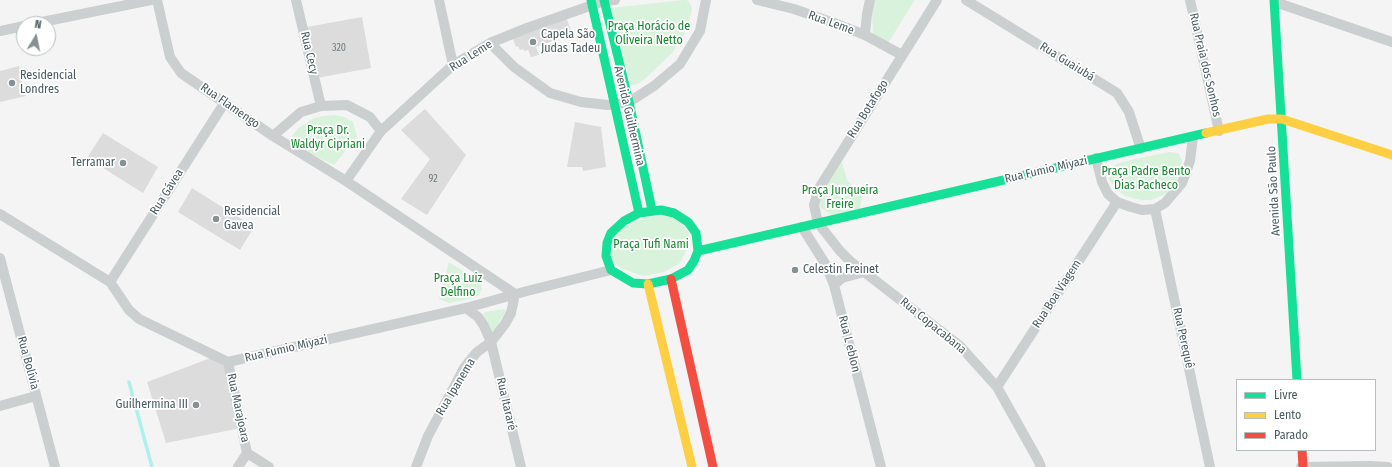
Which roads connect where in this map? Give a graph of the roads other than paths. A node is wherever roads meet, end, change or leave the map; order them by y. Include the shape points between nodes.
1 (151, 0) edge
2 (157, 0) edge
3 (296, 0) edge
4 (439, 0) edge
5 (615, 0) edge
6 (706, 0) edge
7 (757, 0) edge
8 (870, 0) edge
9 (937, 0) edge
10 (966, 0) edge
11 (1190, 0) edge
12 (604, 1) edge
13 (1274, 1) edge
14 (592, 3) edge
15 (56, 19) edge
16 (16, 27) edge
17 (0, 30) edge
18 (865, 35) junction
19 (1392, 42) edge
20 (490, 43) junction
21 (902, 55) junction
22 (453, 65) junction
23 (225, 102) junction
24 (629, 102) junction
25 (614, 104) junction
26 (321, 106) junction
27 (1282, 120) junction
28 (381, 131) junction
29 (1219, 131) junction
30 (273, 136) junction
31 (1193, 137) junction
32 (1141, 149) junction
33 (1392, 155) edge
34 (1096, 158) junction
35 (346, 181) junction
36 (1117, 202) junction
37 (1155, 209) junction
38 (652, 210) junction
39 (639, 213) junction
40 (0, 214) edge
41 (818, 223) junction
42 (802, 227) junction
43 (698, 251) junction
44 (0, 258) edge
45 (611, 270) junction
46 (864, 272) junction
47 (671, 279) junction
48 (110, 282) junction
49 (648, 284) junction
50 (834, 285) junction
51 (515, 294) junction
52 (466, 308) junction
53 (491, 342) junction
54 (228, 362) junction
55 (1298, 379) edge
56 (997, 387) junction
57 (36, 396) junction
58 (0, 406) edge
59 (1302, 451) edge
60 (247, 453) junction
61 (55, 467) edge
62 (238, 467) edge
63 (269, 467) edge
64 (416, 467) edge
65 (521, 467) edge
66 (692, 467) edge
67 (713, 467) edge
68 (881, 467) edge
69 (1041, 467) edge
70 (1210, 467) edge
71 (1302, 467) edge
72 (1388, 467) edge

1 - 15 street
2 - 23 street, Rua Flamengo via 168,49 176,66 181,73
3 - 26 street, Rua Cecy
4 - 22 street
5 - 12 street, Rua Leme
6 - 24 street via 700,31 680,64 654,86
7 - 18 street, Rua Leme via 794,9
8 - 18 street
9 - 21 street, Rua Botafogo
10 - 32 street, Rua Guaiubá via 1117,93 1129,112
11 - 29 street, Rua Praia dos Sonhos
12 - 14 street, Rua Leme
12 - 24 street, Avenida Guilhermina
13 - 19 street
13 - 27 street, Avenida São Paulo
14 - 20 street, Rua Leme
14 - 25 street, Avenida Guilhermina
16 - 17 street
18 - 21 street, Rua Leme
20 - 22 street, Rua Leme
20 - 25 street via 514,67 550,93 581,102
21 - 41 street, Rua Botafogo via 818,190 814,205
22 - 28 street, Rua Leme
23 - 30 street, Rua Flamengo
23 - 48 street, Rua Gávea
24 - 25 street
24 - 38 street, Avenida Guilhermina
25 - 39 street, Avenida Guilhermina
26 - 28 street via 347,105 370,117
26 - 30 street via 301,112
27 - 29 street, Rua Fumio Miyazi via 1268,119
27 - 33 street, Rua Fumio Miyazi
27 - 55 street, Avenida São Paulo
28 - 35 street, Rua Leme
29 - 31 street, Rua Fumio Miyazi
30 - 35 street, Rua Flamengo
31 - 32 street, Rua Fumio Miyazi
31 - 37 street via 1190,161 1182,183 1165,203
32 - 34 street, Rua Fumio Miyazi
34 - 36 street via 1102,182 1108,194
34 - 41 street, Rua Fumio Miyazi
35 - 51 street
36 - 37 street via 1142,210
36 - 56 street, Rua Boa Viagem
37 - 70 street, Rua Perequê
38 - 39 street
38 - 43 street via 674,213 688,222 696,233
39 - 45 street via 624,221 611,233 606,256
40 - 48 street, Rua Fumio Miyazi
41 - 42 street, Rua Fumio Miyazi
41 - 46 street, Rua Copacabana via 840,251
42 - 43 street, Rua Fumio Miyazi
42 - 50 street, Rua L eblon via 826,265
43 - 47 street via 688,270
44 - 57 street, Rua Bolívia
45 - 49 street via 633,283
45 - 51 street, Rua Fumio Miyazi
46 - 50 street via 842,278
46 - 56 street, Rua Copacabana via 960,346
47 - 49 street
47 - 67 street
48 - 54 street, Rua Fumio Miyazi via 129,310 139,319
49 - 66 street
50 - 68 street, Rua L eblon
51 - 52 street, Rua Fumio Miyazi
51 - 53 street, Rua Ipanema via 512,313
52 - 53 street, Rua Itararé via 484,326
52 - 54 street, Rua Fumio Miyazi
53 - 64 street, Rua Ipanema via 464,368 428,436
53 - 65 street, Rua Itararé
54 - 60 street, Rua Marajoara
56 - 69 street, Rua Copacabana
57 - 58 street
57 - 61 street, Rua Bolívia
59 - 71 street
60 - 62 street
60 - 63 street, Rua Marajoara
71 - 72 street

